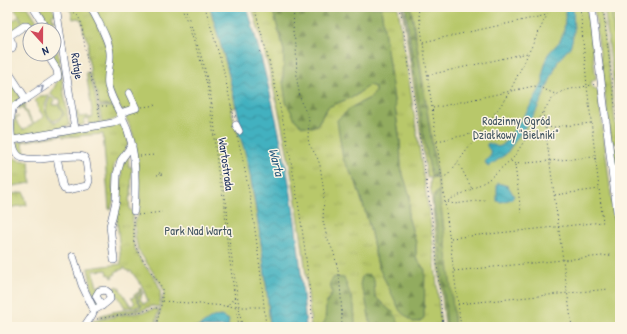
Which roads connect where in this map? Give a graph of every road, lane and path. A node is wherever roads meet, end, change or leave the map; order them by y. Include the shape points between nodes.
1 (33, 7) edge
2 (56, 7) edge
3 (68, 7) edge
4 (91, 7) edge
5 (182, 7) edge
6 (184, 7) edge
7 (205, 7) edge
8 (254, 7) edge
9 (294, 7) edge
10 (400, 7) edge
11 (425, 7) edge
12 (549, 7) edge
13 (580, 7) edge
14 (592, 7) edge
15 (602, 7) edge
16 (615, 7) edge
17 (418, 8) edge
18 (547, 15) junction
19 (42, 22) edge
20 (22, 27) edge
21 (620, 35) edge
22 (620, 41) edge
23 (422, 42) junction
24 (262, 51) dead end
25 (7, 52) edge
26 (260, 52) dead end
27 (528, 53) junction
28 (52, 62) edge
29 (227, 67) dead end
30 (223, 68) junction
31 (7, 70) edge
32 (427, 75) junction
33 (601, 83) junction
34 (587, 86) junction
35 (510, 91) junction
36 (129, 92) dead end
37 (556, 95) junction
38 (26, 99) junction
39 (157, 105) dead end
40 (98, 106) junction
41 (112, 106) dead end
42 (143, 106) dead end
43 (432, 108) junction
44 (543, 112) junction
45 (238, 115) dead end
46 (122, 116) junction
47 (233, 116) junction
48 (591, 123) junction
49 (101, 126) junction
50 (546, 128) junction
51 (75, 129) junction
52 (481, 132) junction
53 (9, 141) edge
54 (437, 141) junction
55 (132, 145) junction
56 (620, 145) edge
57 (620, 148) edge
58 (155, 155) dead end
59 (57, 157) junction
60 (136, 157) dead end
61 (595, 157) junction
62 (510, 161) junction
63 (550, 161) junction
64 (457, 162) junction
65 (515, 164) junction
66 (159, 173) dead end
67 (157, 175) dead end
68 (430, 178) dead end
69 (441, 178) junction
70 (472, 189) junction
71 (599, 189) junction
72 (554, 195) junction
73 (484, 200) dead end
74 (448, 201) junction
75 (445, 203) junction
76 (162, 212) dead end
77 (136, 213) junction
78 (521, 213) dead end
79 (619, 215) edge
80 (559, 227) junction
81 (620, 236) edge
82 (450, 238) junction
83 (612, 255) dead end
84 (73, 256) dead end
85 (114, 260) dead end
86 (564, 260) junction
87 (454, 271) junction
88 (265, 275) dead end
89 (261, 276) junction
90 (609, 289) dead end
91 (567, 293) junction
92 (235, 297) junction
93 (162, 301) junction
94 (458, 304) junction
95 (226, 306) junction
96 (238, 307) junction
97 (264, 307) junction
98 (160, 308) junction
99 (89, 320) junction
100 (84, 327) edge
101 (156, 327) edge
102 (239, 327) edge
103 (242, 327) edge
104 (266, 327) edge
105 (313, 327) edge
106 (342, 327) edge
107 (443, 327) edge
108 (461, 327) edge
109 (562, 327) edge
110 (572, 327) edge

1 - 19 street
2 - 51 street, Rataje
3 - 40 path via 81,22 89,73
4 - 46 street via 110,53 108,84
5 - 92 path, Wartostrada via 208,89
6 - 96 path, Wartostrada via 212,97
7 - 30 path
8 - 105 path via 272,72 299,204
9 - 106 path via 293,33 296,44 297,81 301,102 309,118 309,144 320,164 324,193 323,221 339,275
10 - 107 path via 434,232
11 - 17 path
12 - 18 path
13 - 34 path
14 - 33 street
15 - 56 path
16 - 21 path
17 - 23 path
18 - 23 path
18 - 27 path
20 - 25 street via 9,36 13,45
21 - 22 path
23 - 32 path
24 - 26 path
27 - 32 path
27 - 35 path
38 -> 28 street via 58,77
29 - 30 path
30 - 47 path
31 - 38 street
32 - 43 path
33 - 34 path
33 - 79 street
34 - 37 path
34 - 48 path
35 - 37 path via 534,86
35 - 43 path
35 - 52 path
36 - 46 street via 136,108
37 - 44 path
38 - 53 street via 13,107
39 - 42 path
40 - 41 path
40 - 49 path
43 - 54 path
44 - 50 path
44 - 62 path
45 - 47 path
46 - 49 street via 113,124
46 - 55 street
47 - 89 path via 251,202
48 - 50 path
48 - 61 path
49 - 51 street
50 - 63 path
51 - 53 street
52 - 54 path
52 - 64 path
53 - 59 street via 21,158
54 - 69 path
55 - 77 street
55 - 85 street via 121,160 117,174 116,201 110,226
56 - 57 path
58 - 60 path
59 - 59 street via 84,157 89,181 87,186 64,189
61 - 63 path
61 - 71 path
62 - 65 path
62 - 70 path via 488,180
63 - 65 path
63 - 72 path
64 - 69 path via 448,175
64 - 70 path
65 - 78 path
66 - 67 path via 162,174
68 - 69 path
69 - 75 path
70 - 74 path
71 - 72 path
71 - 80 path via 603,222
72 - 80 path
73 - 74 path via 454,204
74 - 75 path
75 - 82 path
76 - 77 path
77 - 93 path via 136,247 162,288
79 - 81 street
80 - 82 path
80 - 86 path
82 - 87 path
83 - 86 path
84 - 99 street via 82,285 97,308
86 - 87 path
86 - 91 path
87 - 94 path
88 - 89 path
89 - 97 path
90 - 91 path
91 - 94 path
91 - 110 path
92 - 95 path
92 - 96 path, Wartostrada
93 - 95 path
93 - 98 path
94 - 108 path
95 - 96 path
96 - 97 path
96 - 102 path, Wartostrada
96 - 103 path, Wartostrada
97 - 104 path
98 - 99 path
98 - 101 path
99 - 100 street
109 - 110 path

